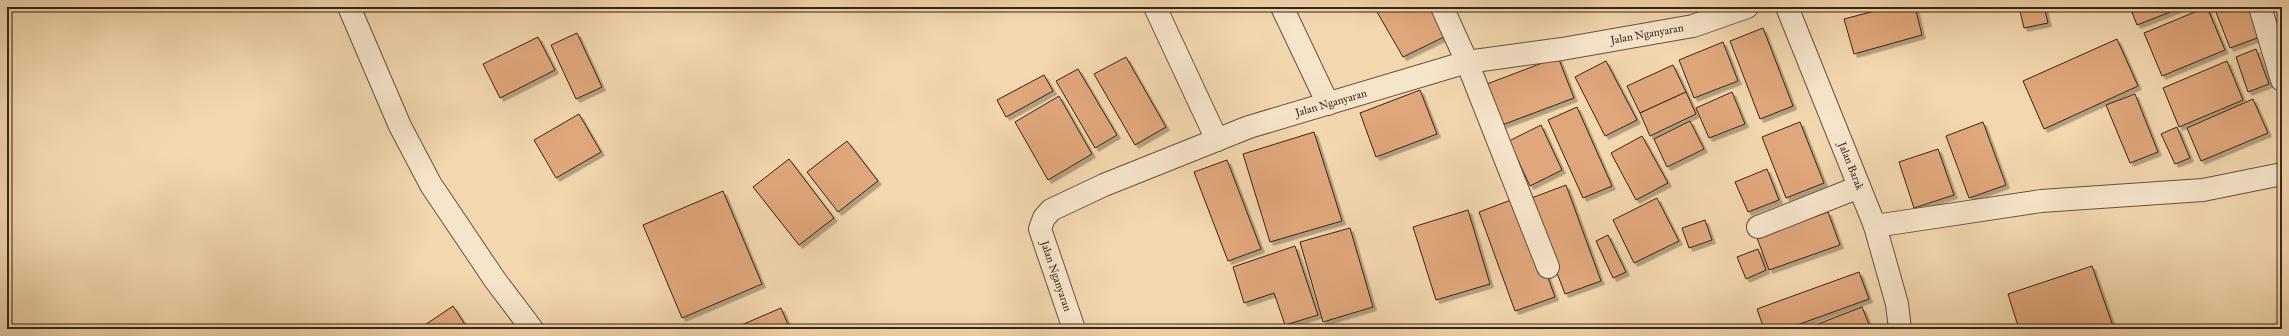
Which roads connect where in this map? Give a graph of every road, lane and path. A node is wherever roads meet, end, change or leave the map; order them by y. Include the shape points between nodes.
1 (350, 7) edge
2 (1155, 7) edge
3 (1282, 7) edge
4 (1442, 7) edge
5 (1747, 7) edge
6 (1787, 7) edge
7 (2260, 7) edge
8 (1467, 62) junction
9 (2282, 80) edge
10 (1328, 104) junction
11 (1217, 140) junction
12 (2282, 174) edge
13 (1859, 187) junction
14 (1875, 226) junction
15 (1758, 227) dead end
16 (1548, 267) dead end
17 (532, 329) edge
18 (1074, 329) edge
19 (1900, 329) edge

1 - 17 street via 400,126 431,185 495,280
2 - 11 street
3 - 10 street
4 - 8 street
5 - 8 street, Jalan Nganyaran via 1694,26 1562,49
6 - 13 street, Jalan Barak
7 - 9 street
8 - 10 street, Jalan Nganyaran
8 - 16 street
10 - 11 street, Jalan Nganyaran via 1249,127
11 - 18 street, Jalan Nganyaran via 1104,186 1051,210 1044,218 1040,229
12 - 14 street via 2203,190 2041,201
13 - 14 street, Jalan Barak
13 - 15 street
14 - 19 street, Jalan Barak via 1897,304

